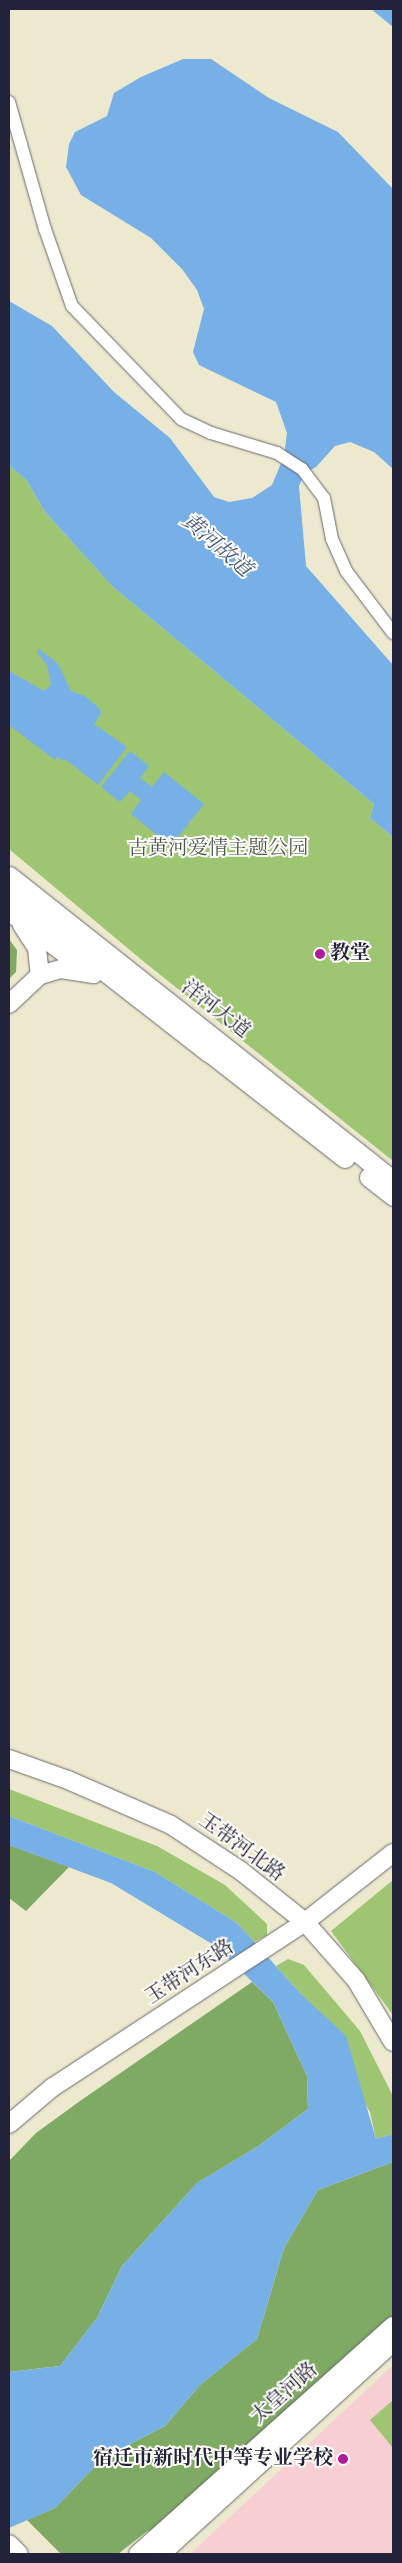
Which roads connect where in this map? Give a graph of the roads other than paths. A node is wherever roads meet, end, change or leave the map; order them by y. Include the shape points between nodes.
1 (9, 102) edge
2 (393, 633) edge
3 (9, 876) edge
4 (9, 895) edge
5 (9, 912) edge
6 (100, 972) junction
7 (40, 975) junction
8 (9, 1004) edge
9 (211, 1052) joint
10 (393, 1180) edge
11 (393, 1196) edge
12 (9, 1759) edge
13 (393, 1853) edge
14 (305, 1922) junction
15 (393, 2042) edge
16 (9, 2124) edge
17 (393, 2326) edge
18 (393, 2342) edge
19 (9, 2544) edge
20 (139, 2552) edge
21 (20, 2554) edge
22 (161, 2554) edge

1 - 2 street via 45,229 72,306 181,419 294,462 324,498 332,539 346,571
3 - 10 main road, 洋河大道
4 - 6 highway
5 - 6 main road
5 - 7 street via 36,943
6 - 7 street via 61,969
6 - 9 highway
7 - 8 street
9 - 11 main road, 洋河大道
12 - 14 street, 玉带河北路 via 171,1825 241,1871
13 - 14 street, 玉带河东路
14 - 15 street, 玉带河北路 via 356,1980
14 - 16 street, 玉带河东路 via 53,2087
17 - 20 street, 太皇河路
18 - 22 street, 太皇河路
19 - 21 street

